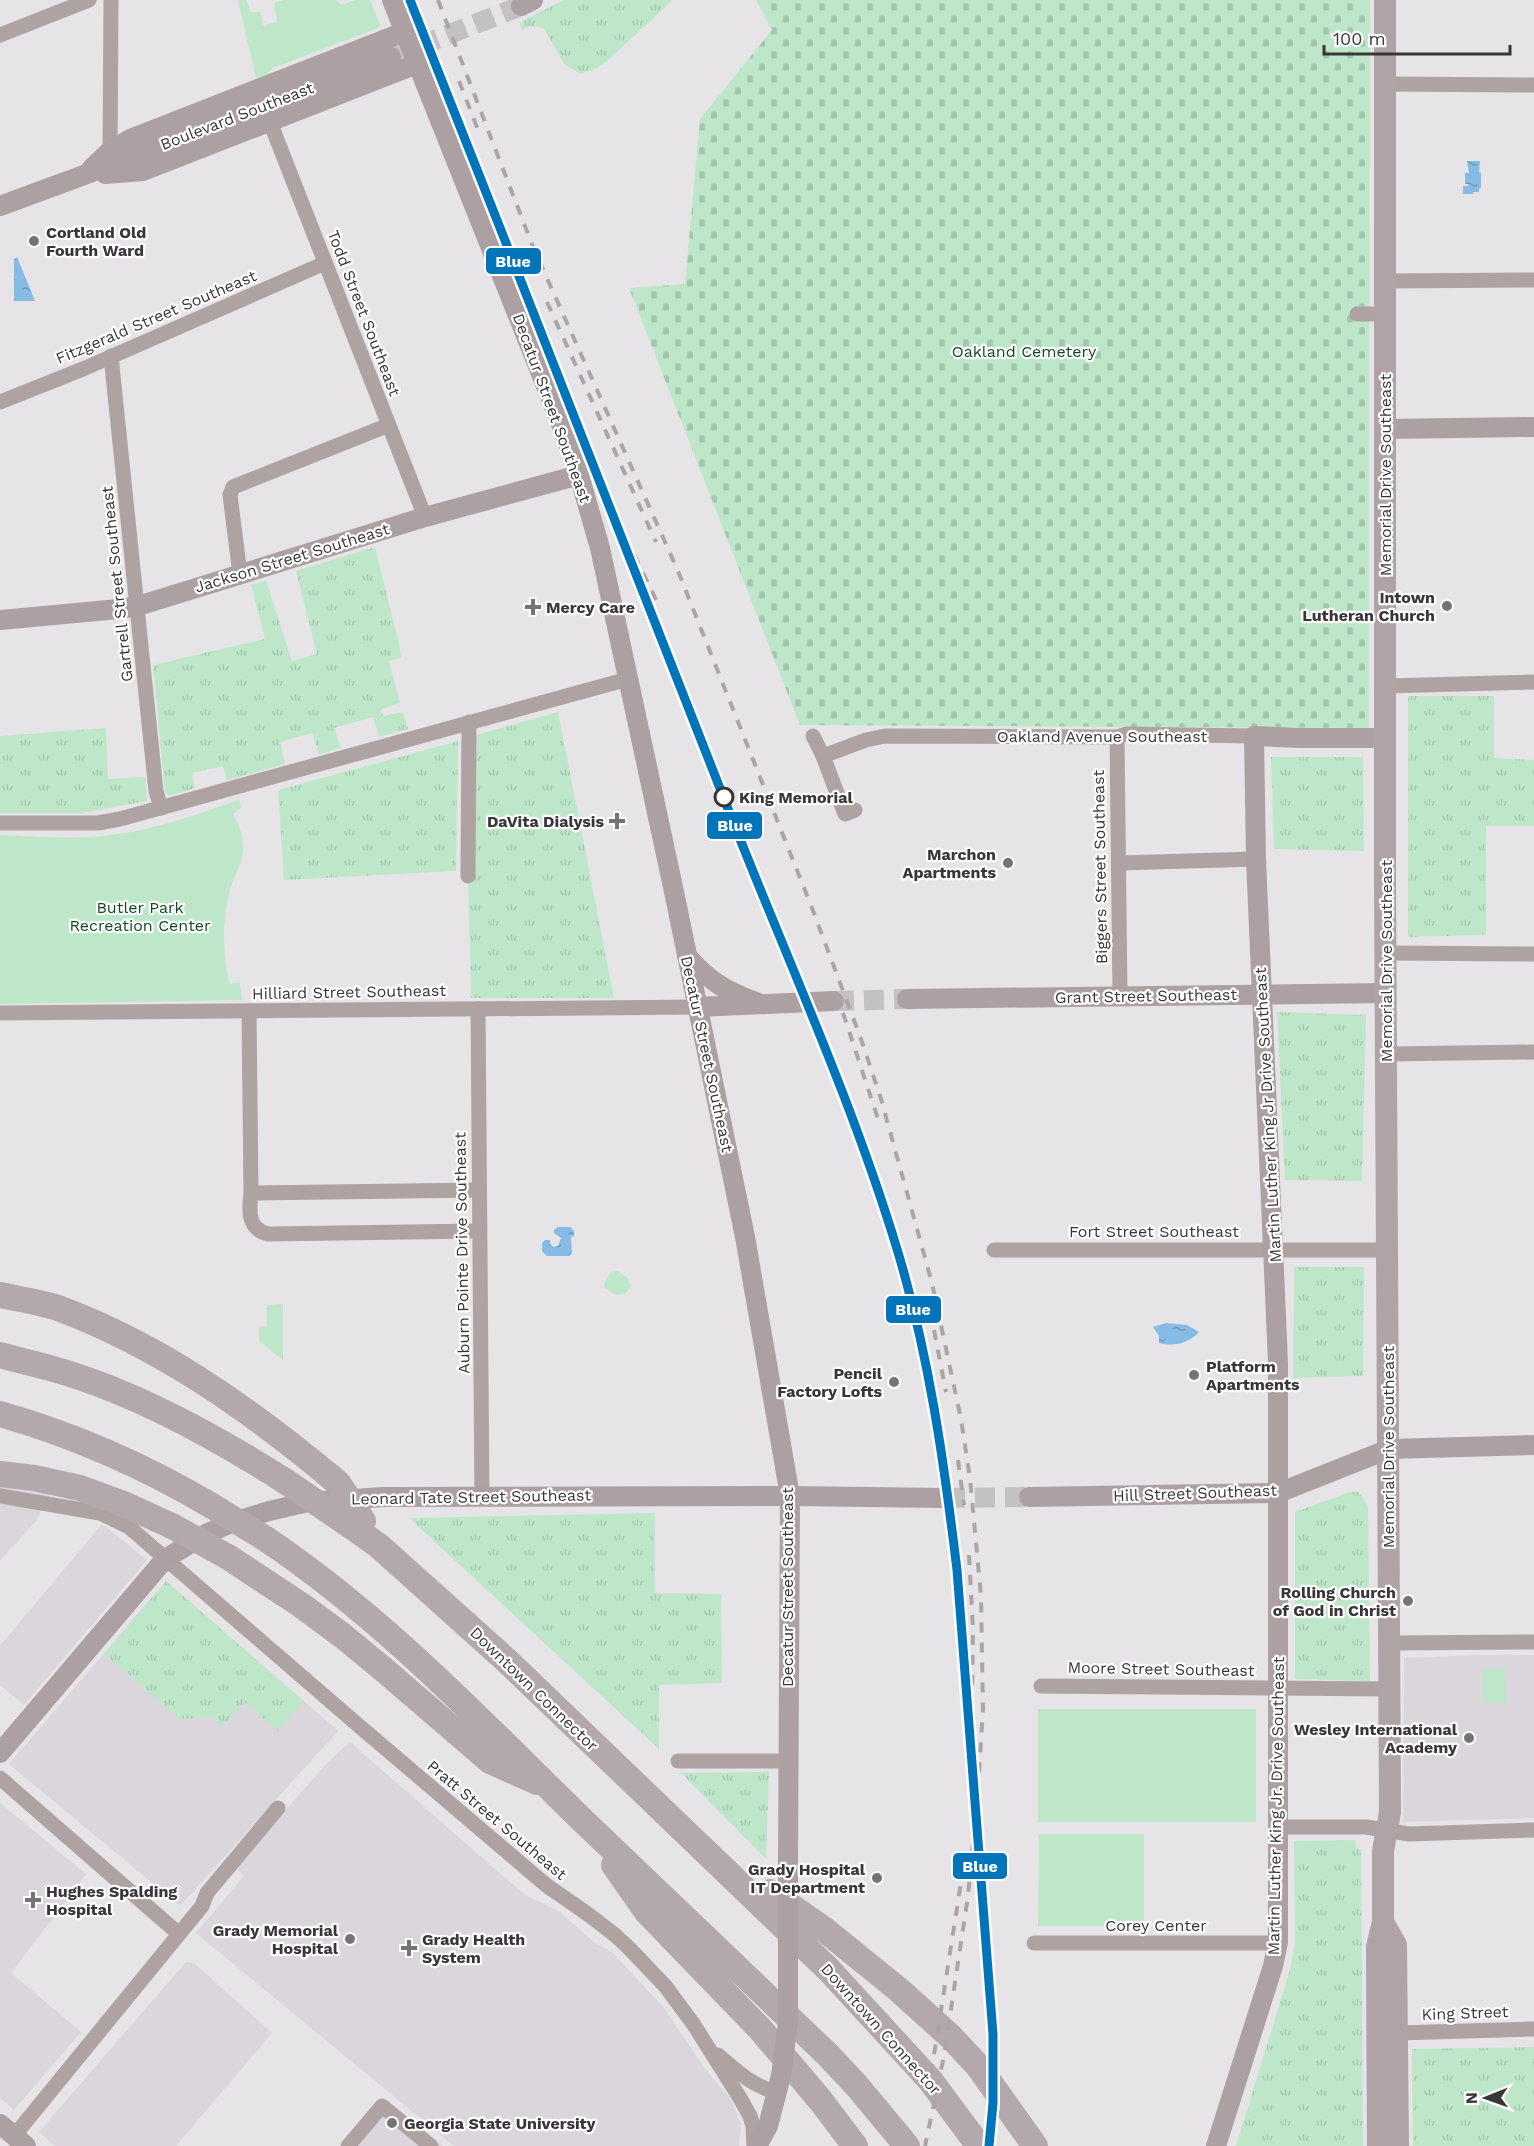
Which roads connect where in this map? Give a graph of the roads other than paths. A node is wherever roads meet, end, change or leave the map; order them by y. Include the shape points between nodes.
1 (88, 0) edge
2 (111, 0) edge
3 (392, 0) edge
4 (1385, 0) edge
5 (404, 32) junction
6 (0, 35) edge
7 (391, 57) tunnel mouth
8 (417, 64) junction
9 (1385, 84) junction
10 (1534, 85) edge
11 (270, 122) junction
12 (110, 151) junction
13 (84, 176) junction
14 (0, 206) edge
15 (325, 263) junction
16 (1534, 280) edge
17 (1385, 281) junction
18 (111, 356) junction
19 (0, 402) edge
20 (389, 425) junction
21 (1534, 427) edge
22 (1385, 429) junction
23 (579, 475) junction
24 (425, 517) junction
25 (240, 574) junction
26 (138, 606) junction
27 (0, 620) edge
28 (628, 679) junction
29 (1534, 682) edge
30 (1385, 686) junction
31 (469, 722) junction
32 (813, 736) dead end
33 (1254, 736) junction
34 (1117, 737) junction
35 (1385, 738) junction
36 (823, 756) junction
37 (160, 808) junction
38 (855, 810) dead end
39 (0, 823) edge
40 (1256, 859) junction
41 (1119, 863) junction
42 (468, 876) dead end
43 (1386, 953) junction
44 (1534, 954) edge
45 (686, 955) junction
46 (1386, 993) junction
47 (1263, 994) junction
48 (1120, 996) junction
49 (907, 999) tunnel mouth
50 (834, 1001) tunnel mouth
51 (764, 1004) junction
52 (697, 1007) junction
53 (478, 1009) junction
54 (249, 1011) junction
55 (0, 1013) edge
56 (1534, 1052) edge
57 (1386, 1054) junction
58 (479, 1190) junction
59 (251, 1193) junction
60 (479, 1231) junction
61 (1274, 1249) junction
62 (994, 1250) dead end
63 (1387, 1250) junction
64 (0, 1295) edge
65 (0, 1355) edge
66 (0, 1414) edge
67 (1534, 1445) edge
68 (1389, 1449) junction
69 (1, 1480) edge
70 (1278, 1493) junction
71 (790, 1496) junction
72 (482, 1497) junction
73 (1029, 1497) tunnel mouth
74 (945, 1498) tunnel mouth
75 (354, 1522) junction
76 (165, 1559) junction
77 (1534, 1642) edge
78 (1389, 1643) junction
79 (1041, 1686) dead end
80 (1278, 1688) junction
81 (1389, 1689) junction
82 (0, 1753) edge
83 (678, 1761) dead end
84 (787, 1761) junction
85 (0, 1778) edge
86 (549, 1787) junction
87 (278, 1808) dead end
88 (579, 1816) junction
89 (1278, 1827) junction
90 (1388, 1830) junction
91 (1534, 1830) edge
92 (689, 1834) junction
93 (1383, 1922) junction
94 (179, 1934) junction
95 (1034, 1942) dead end
96 (1277, 1943) junction
97 (1534, 2029) edge
98 (1397, 2033) junction
99 (705, 2043) junction
100 (780, 2085) junction
101 (13, 2135) edge
102 (348, 2146) edge
103 (432, 2146) edge
104 (755, 2146) edge
105 (855, 2146) edge
106 (907, 2146) edge
107 (979, 2146) edge
108 (1035, 2146) edge
109 (1216, 2146) edge
110 (1378, 2146) edge
111 (1398, 2146) edge

1 - 6 street
2 - 12 street
3 - 5 main road, Decatur Street Southeast
4 - 9 main road, Memorial Drive Southeast
5 - 8 main road, Decatur Street Southeast
5 - 12 main road, Boulevard Southeast via 130,139
7 - 13 main road, Boulevard Southeast
8 - 11 main road
8 - 23 main road, Decatur Street Southeast
9 - 10 street
9 - 17 main road, Memorial Drive Southeast
11 - 13 main road via 143,171
11 - 15 street, Todd Street Southeast
12 - 13 main road, Boulevard Southeast
13 - 14 main road, Boulevard Southeast
15 - 18 street, Fitzgerald Street Southeast
15 - 20 street, Todd Street Southeast
16 - 17 street
17 - 22 main road, Memorial Drive Southeast
18 - 19 street, Fitzgerald Street Southeast
18 - 26 street, Gartrell Street Southeast
20 - 24 street, Todd Street Southeast
20 - 25 street via 233,487 230,495
21 - 22 main road
22 - 30 main road, Memorial Drive Southeast
23 - 24 main road, Jackson Street Southeast
23 - 28 main road, Decatur Street Southeast via 600,548
24 - 25 main road, Jackson Street Southeast
25 - 26 main road, Jackson Street Southeast
26 - 27 main road, Jackson Street Southeast
26 - 37 street, Gartrell Street Southeast
28 - 31 street
28 - 45 main road, Decatur Street Southeast
29 - 30 street
30 - 35 main road, Memorial Drive Southeast
31 - 37 street
31 - 42 street
32 - 36 street
33 - 34 street, Oakland Avenue Southeast
33 - 35 main road, Oakland Avenue Southeast
33 - 40 main road, Martin Luther King Jr Drive Southeast
34 - 36 street, Oakland Avenue Southeast via 885,736
34 - 41 street, Biggers Street Southeast
35 - 43 main road, Memorial Drive Southeast
36 - 38 street via 845,814
37 - 39 street via 98,823
40 - 41 street
40 - 47 main road, Martin Luther King Jr Drive Southeast
41 - 48 street, Biggers Street Southeast
43 - 44 street
43 - 46 main road, Memorial Drive Southeast
45 - 51 main road via 718,985
45 - 52 main road, Decatur Street Southeast
46 - 47 main road, Grant Street Southeast
46 - 57 main road, Memorial Drive Southeast
47 - 48 main road, Grant Street Southeast
47 - 61 main road, Martin Luther King Jr Drive Southeast
48 - 49 main road, Grant Street Southeast
50 - 51 main road
51 - 52 main road
52 - 53 street, Hilliard Street Southeast
52 - 71 main road, Decatur Street Southeast via 745,1237
53 - 54 street, Hilliard Street Southeast
53 - 58 street, Auburn Pointe Drive Southeast
54 - 55 street, Hilliard Street Southeast
54 - 59 street
56 - 57 street
57 - 63 main road, Memorial Drive Southeast
58 - 59 street
58 - 60 street, Auburn Pointe Drive Southeast
59 - 60 street via 251,1221 259,1231 268,1234
60 - 72 street, Auburn Pointe Drive Southeast
61 - 62 street, Fort Street Southeast
61 - 63 street, Fort Street Southeast
61 - 70 main road, Martin Luther King Jr Drive Southeast
63 - 68 main road, Memorial Drive Southeast
64 - 75 highway, bridge via 58,1308 94,1322 208,1384 338,1483
65 - 75 highway, Downtown Connector, bridge via 76,1376 213,1437
66 - 86 highway, bridge via 69,1437 188,1492 300,1562 378,1625
67 - 68 main road, Hill Street Southeast
68 - 70 main road, Hill Street Southeast
68 - 78 main road, Memorial Drive Southeast
69 - 76 street, Pratt Street Southeast via 100,1513 129,1527
69 - 86 highway, bridge via 34,1478 80,1488 172,1526 228,1557 343,1636 490,1761
70 - 73 main road, Hill Street Southeast
70 - 80 main road, Martin Luther King Jr. Drive Southeast
71 - 72 main road, Leonard Tate Street Southeast
71 - 74 main road
71 - 84 main road, Decatur Street Southeast
72 - 76 main road, Leonard Tate Street Southeast via 343,1498 300,1504 231,1523
75 - 92 highway, Downtown Connector
76 - 82 main road, Leonard Tate Street Southeast
76 - 99 street, Pratt Street Southeast via 546,1885 615,1935 666,1987
77 - 78 street
78 - 81 main road, Memorial Drive Southeast
79 - 80 street, Moore Street Southeast
80 - 81 street, Moore Street Southeast
80 - 89 main road, Martin Luther King Jr. Drive Southeast
81 - 90 main road, Memorial Drive Southeast
83 - 84 street
84 - 100 main road, Decatur Street Southeast, bridge via 788,2022
85 - 94 street
86 - 88 highway
87 - 94 street via 207,1893 202,1906
88 - 105 highway via 647,1912 761,2030
88 - 106 highway via 828,2055
89 - 90 street
89 - 96 main road, Martin Luther King Jr. Drive Southeast
90 - 91 street via 1409,1834
90 - 93 main road, Memorial Drive Southeast via 1383,1851
92 - 107 highway, Downtown Connector via 881,2025 930,2080
92 - 108 highway via 825,1930 932,2019 978,2067
93 - 98 main road, Memorial Drive Southeast via 1396,1945
93 - 110 main road, Memorial Drive Southeast via 1377,1947
94 - 101 street
95 - 96 street, Corey Center
96 - 109 main road, Martin Luther King Jr. Drive Southeast via 1274,1966
97 - 98 street, King Street
98 - 111 main road, Memorial Drive Southeast
99 - 100 street via 750,2082 759,2087
99 - 104 street, Pratt Street Southeast via 750,2116
100 - 104 main road, Decatur Street Southeast via 768,2126
102 - 103 street via 382,2106

